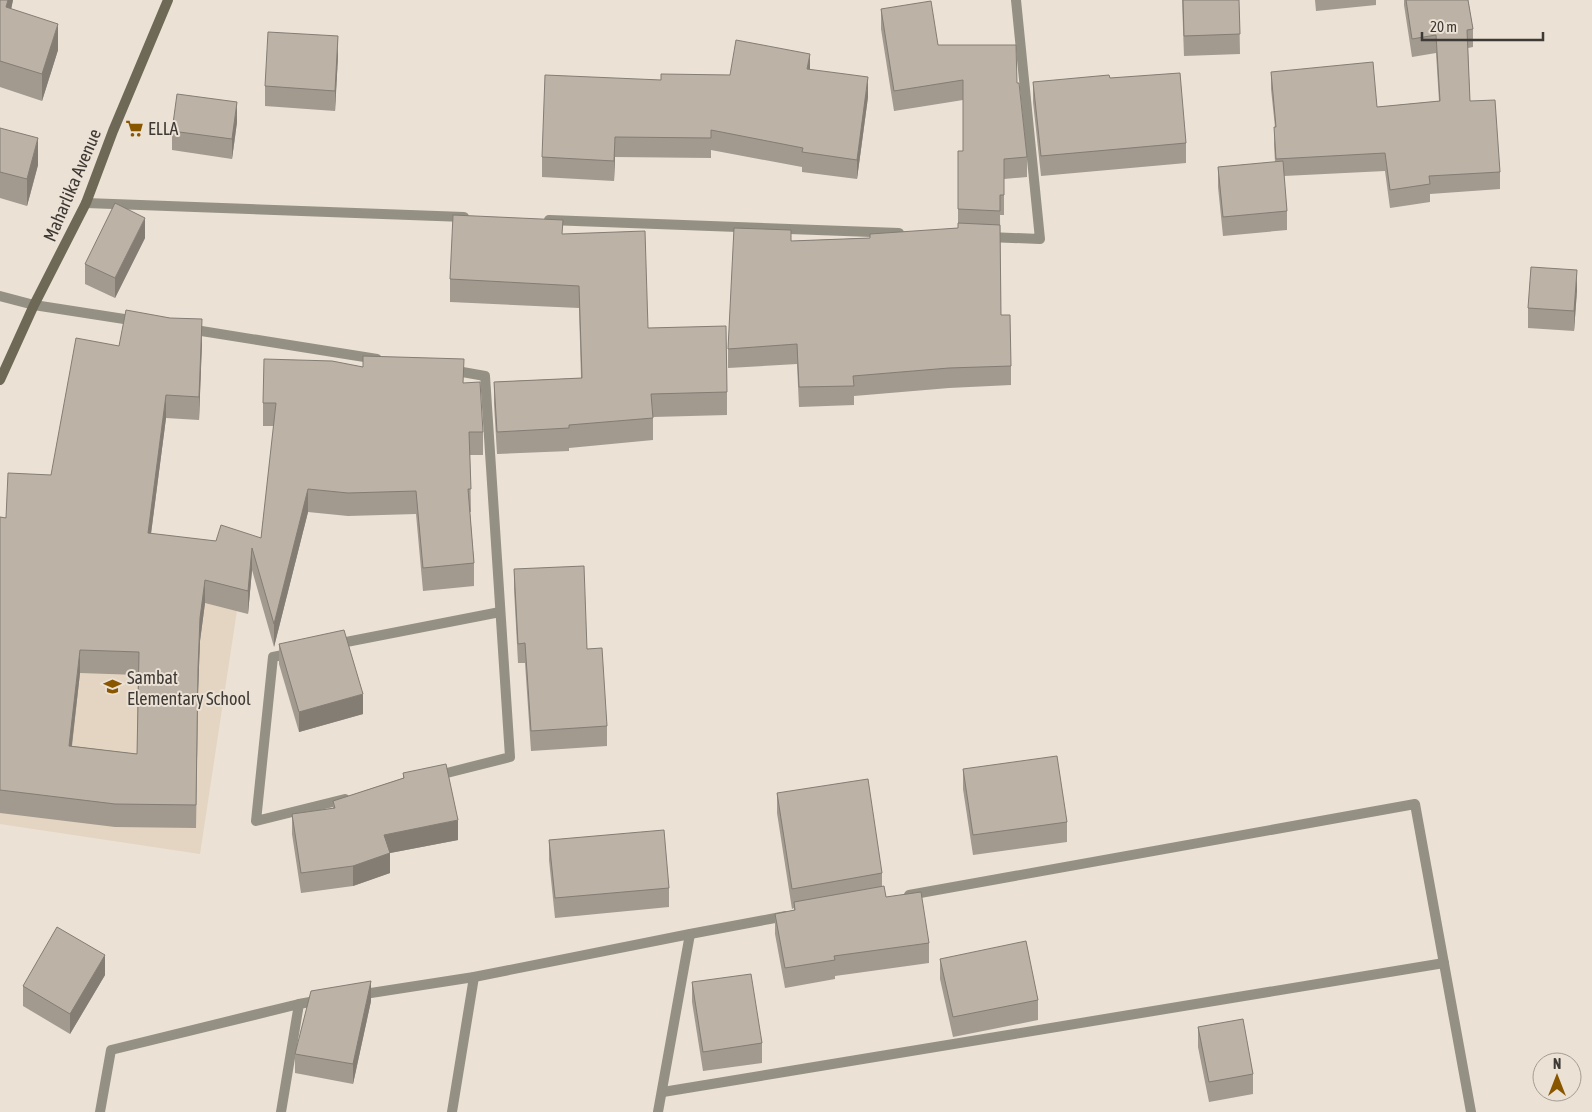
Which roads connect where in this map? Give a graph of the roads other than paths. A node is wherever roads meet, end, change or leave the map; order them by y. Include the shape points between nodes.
1 (168, 0) edge
2 (1016, 0) edge
3 (86, 203) junction
4 (474, 217) edge
5 (544, 220) edge
6 (911, 234) edge
7 (981, 236) edge
8 (0, 296) edge
9 (34, 305) junction
10 (152, 324) edge
11 (181, 328) edge
12 (387, 360) edge
13 (436, 368) edge
14 (0, 380) edge
15 (500, 612) junction
16 (330, 645) edge
17 (301, 651) edge
18 (425, 779) edge
19 (360, 795) edge
20 (896, 897) edge
21 (798, 914) edge
22 (690, 934) junction
23 (1444, 963) junction
24 (474, 977) junction
25 (348, 996) edge
26 (328, 999) edge
27 (299, 1004) junction
28 (662, 1092) junction
29 (100, 1112) edge
30 (281, 1112) edge
31 (452, 1112) edge
32 (658, 1112) edge
33 (1472, 1112) edge

1 - 3 main road, Maharlika Avenue
2 - 7 street via 1040,238
3 - 4 street
3 - 9 main road, Maharlika Avenue
5 - 6 street
8 - 9 street
9 - 10 street
9 - 14 main road, Maharlika Avenue
11 - 12 street
13 - 15 street via 485,376
15 - 16 street
15 - 18 street via 510,758
17 - 19 street via 273,657 256,821
20 - 23 street via 1416,804
21 - 22 street
22 - 24 street
22 - 28 street
23 - 28 street
23 - 33 street
24 - 25 street
24 - 31 street
26 - 27 street
27 - 29 street via 111,1050
27 - 30 street
28 - 32 street

